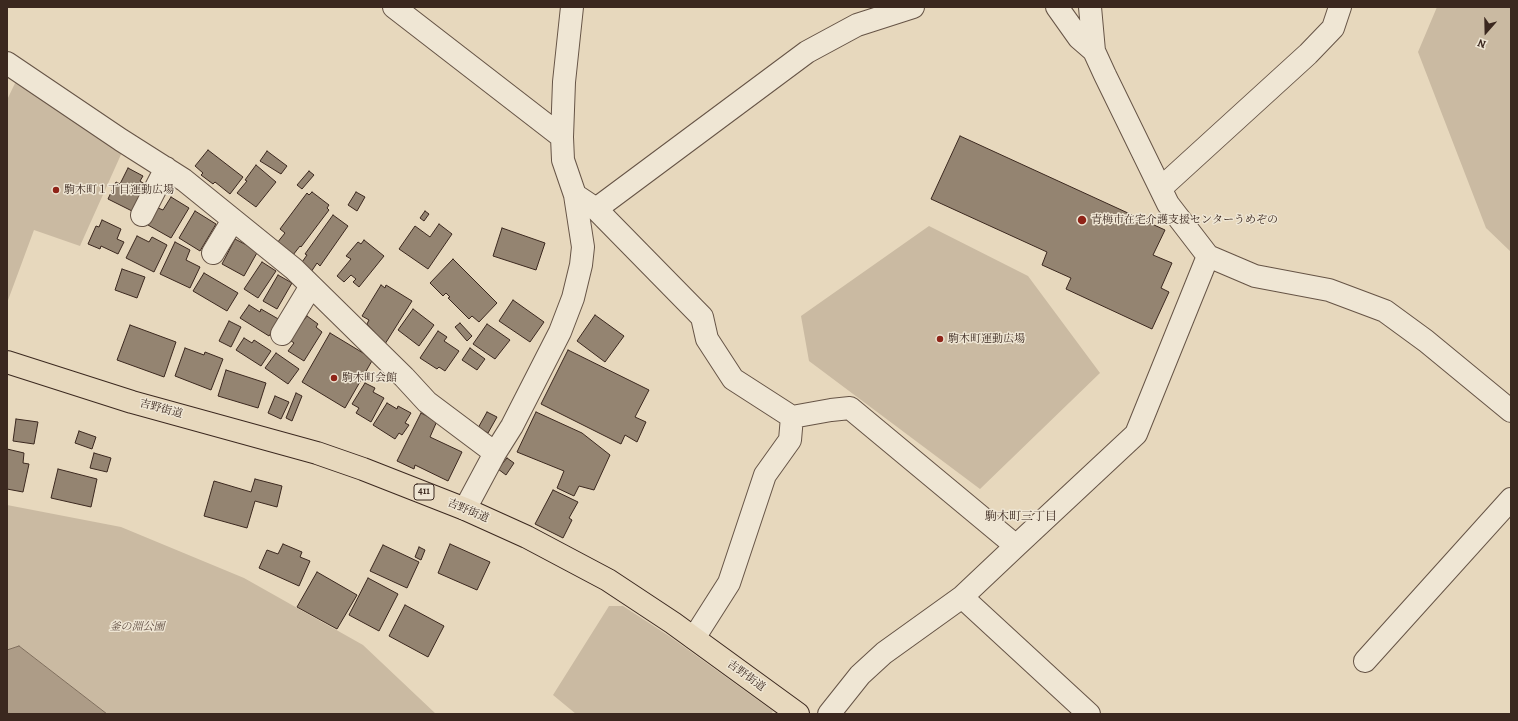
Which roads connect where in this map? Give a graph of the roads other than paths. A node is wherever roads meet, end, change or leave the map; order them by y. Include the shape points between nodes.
1 (394, 7) edge
2 (572, 7) edge
3 (913, 7) edge
4 (1057, 7) edge
5 (1090, 7) edge
6 (1340, 7) edge
7 (1094, 51) junction
8 (7, 64) edge
9 (562, 137) junction
10 (166, 168) junction
11 (1161, 188) junction
12 (575, 196) junction
13 (596, 209) junction
14 (142, 215) dead end
15 (233, 220) junction
16 (213, 253) dead end
17 (1208, 256) junction
18 (311, 286) junction
19 (282, 334) dead end
20 (7, 362) edge
21 (1511, 411) edge
22 (792, 417) junction
23 (494, 453) junction
24 (1511, 499) edge
25 (465, 509) junction
26 (1016, 546) junction
27 (962, 597) junction
28 (694, 638) junction
29 (1366, 661) dead end
30 (798, 714) edge
31 (829, 714) edge
32 (1089, 714) edge

1 - 9 street
2 - 9 street via 564,82
3 - 13 street via 857,25 807,52
4 - 7 street via 1079,38
5 - 7 street
6 - 11 street via 1333,28 1308,54
7 - 11 street
8 - 10 street
9 - 12 street via 563,160
10 - 14 street
10 - 15 street
11 - 17 street via 1168,204
12 - 13 street
12 - 23 street via 583,247 573,298 560,332 512,426
13 - 22 street via 702,317 707,339 733,379
15 - 16 street
15 - 18 street
17 - 21 street via 1255,276 1329,290 1385,311
17 - 26 street via 1136,434
18 - 19 street
18 - 23 street via 426,402
20 - 25 highway, 吉野街道 / 411 via 132,402 317,453
22 - 26 street via 850,408
22 - 28 street via 790,440 765,475 729,583
23 - 25 street
24 - 29 street
25 - 28 highway, 吉野街道 / 411 via 533,540 601,576
26 - 27 street
27 - 31 street via 884,653 860,675
27 - 32 street
28 - 30 highway, 吉野街道 / 411

